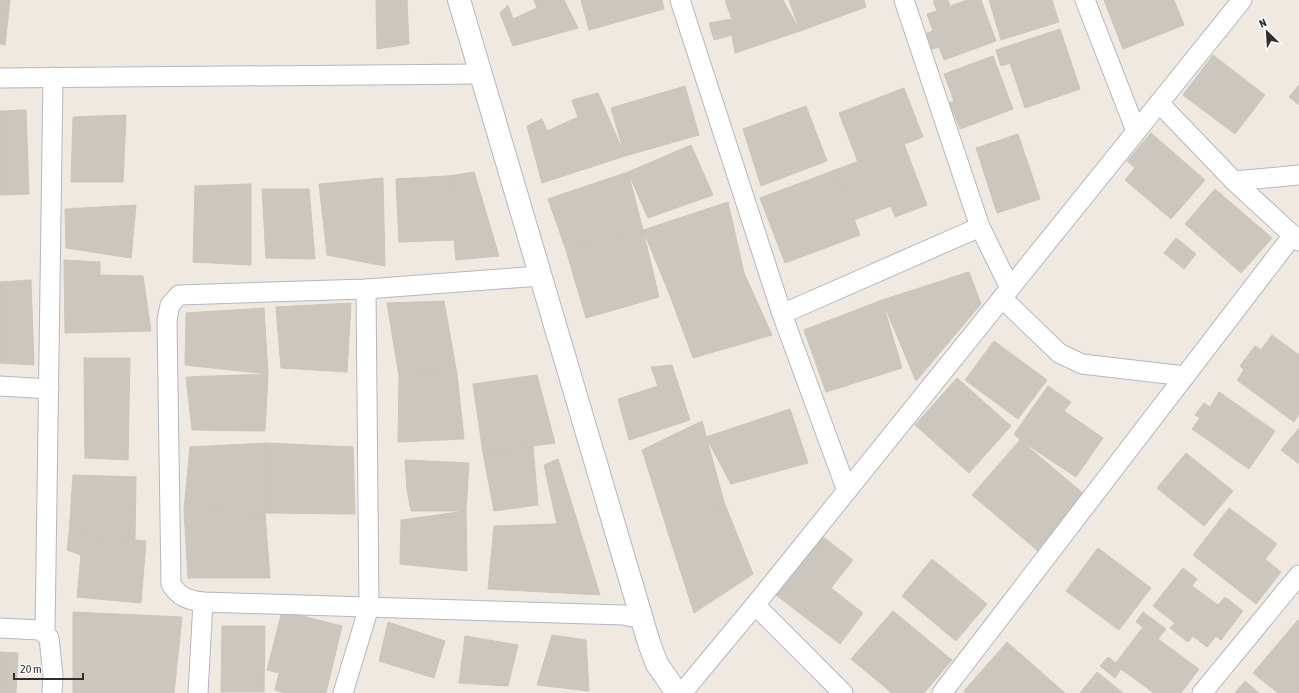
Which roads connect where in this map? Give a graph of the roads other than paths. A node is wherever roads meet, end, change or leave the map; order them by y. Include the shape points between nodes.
1 (459, 0) edge
2 (680, 0) edge
3 (904, 0) edge
4 (1085, 0) edge
5 (1242, 0) edge
6 (481, 74) junction
7 (53, 77) junction
8 (0, 78) edge
9 (1159, 103) junction
10 (1136, 131) junction
11 (1299, 175) edge
12 (1234, 181) junction
13 (980, 227) junction
14 (1296, 238) edge
15 (540, 276) junction
16 (366, 289) junction
17 (1006, 293) junction
18 (782, 314) junction
19 (1185, 376) junction
20 (0, 386) edge
21 (49, 389) junction
22 (847, 491) junction
23 (1299, 575) edge
24 (203, 602) junction
25 (755, 605) junction
26 (368, 607) junction
27 (642, 619) junction
28 (0, 628) edge
29 (45, 633) junction
30 (52, 693) edge
31 (198, 693) edge
32 (343, 693) edge
33 (677, 693) edge
34 (682, 693) edge
35 (843, 693) edge
36 (942, 693) edge
37 (1202, 693) edge

1 - 6 street
2 - 18 street
3 - 13 street
4 - 10 street
5 - 9 street
6 - 7 street
6 - 15 street
7 - 8 street
7 - 21 street
9 - 10 street
9 - 12 street
10 - 17 street
11 - 12 street
12 - 14 street
13 - 17 street
13 - 18 street
14 - 19 street
15 - 16 street
15 - 27 street
16 - 24 street via 198,293 179,295 170,305 168,320 171,584 176,592 188,600
16 - 26 street
17 - 19 street via 1059,353 1082,364
17 - 22 street
18 - 22 street
19 - 36 street
20 - 21 street
21 - 29 street
22 - 25 street
23 - 37 street
24 - 26 street
24 - 31 street
25 - 34 street
25 - 35 street
26 - 27 street via 623,615
26 - 32 street
27 - 33 street via 658,664
28 - 29 street via 34,629
29 - 30 street via 51,646

